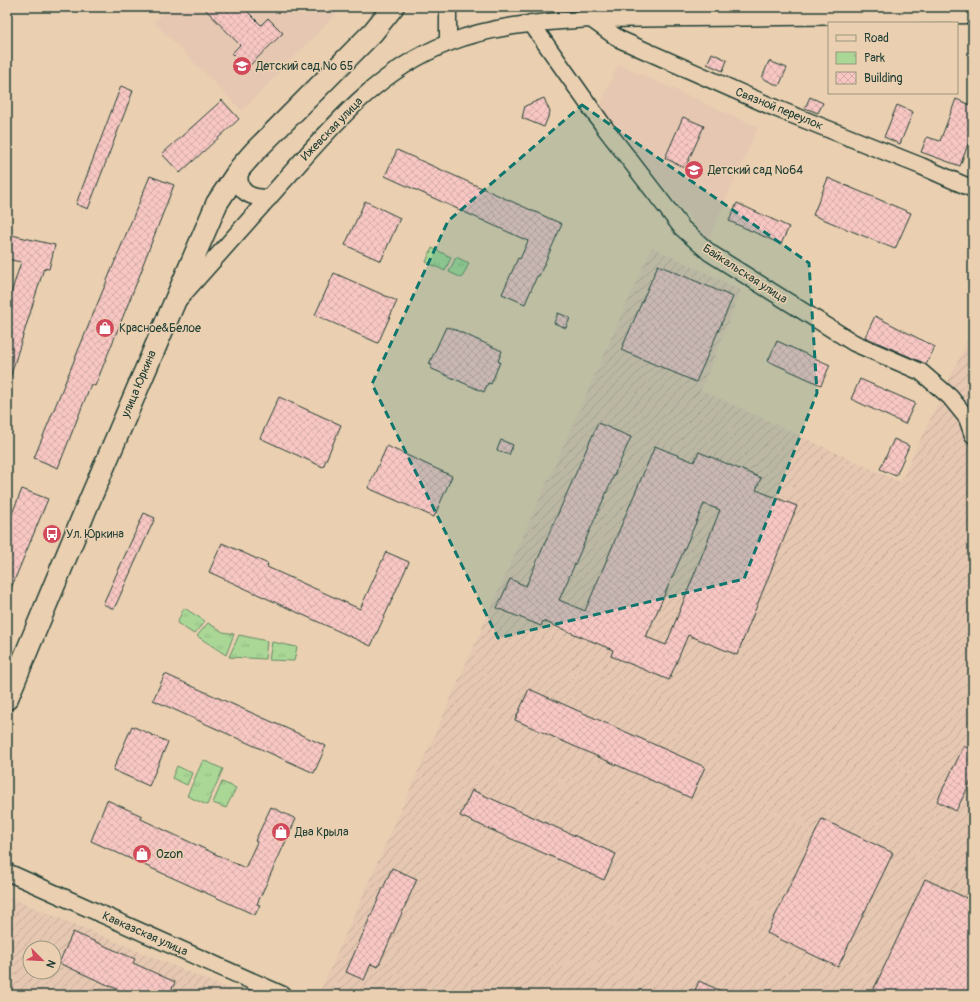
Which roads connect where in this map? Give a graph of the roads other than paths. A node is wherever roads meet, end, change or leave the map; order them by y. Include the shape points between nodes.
1 (393, 7) edge
2 (448, 7) edge
3 (973, 15) edge
4 (590, 19) junction
5 (531, 23) junction
6 (448, 43) junction
7 (241, 167) junction
8 (973, 189) edge
9 (269, 198) junction
10 (171, 308) junction
11 (973, 435) edge
12 (7, 699) edge
13 (7, 872) edge
14 (283, 995) edge

1 - 7 main road, улица Юркина via 373,32
2 - 6 street
3 - 4 street, Ижевская улица
4 - 5 street, Ижевская улица
4 - 8 street, Связной переулок via 619,39 775,108
5 - 6 street, Ижевская улица via 492,29
5 - 11 street, Байкальская улица via 605,128 682,228 710,253 841,335 872,352 921,372 950,397 967,418
6 - 9 street, Ижевская улица via 416,60 368,92 338,120
7 - 9 street via 238,177 240,188 248,195
7 - 10 main road, улица Юркина via 216,203
9 - 10 street, Ижевская улица
10 - 12 main road, улица Юркина
13 - 14 street, Кавказская улица

